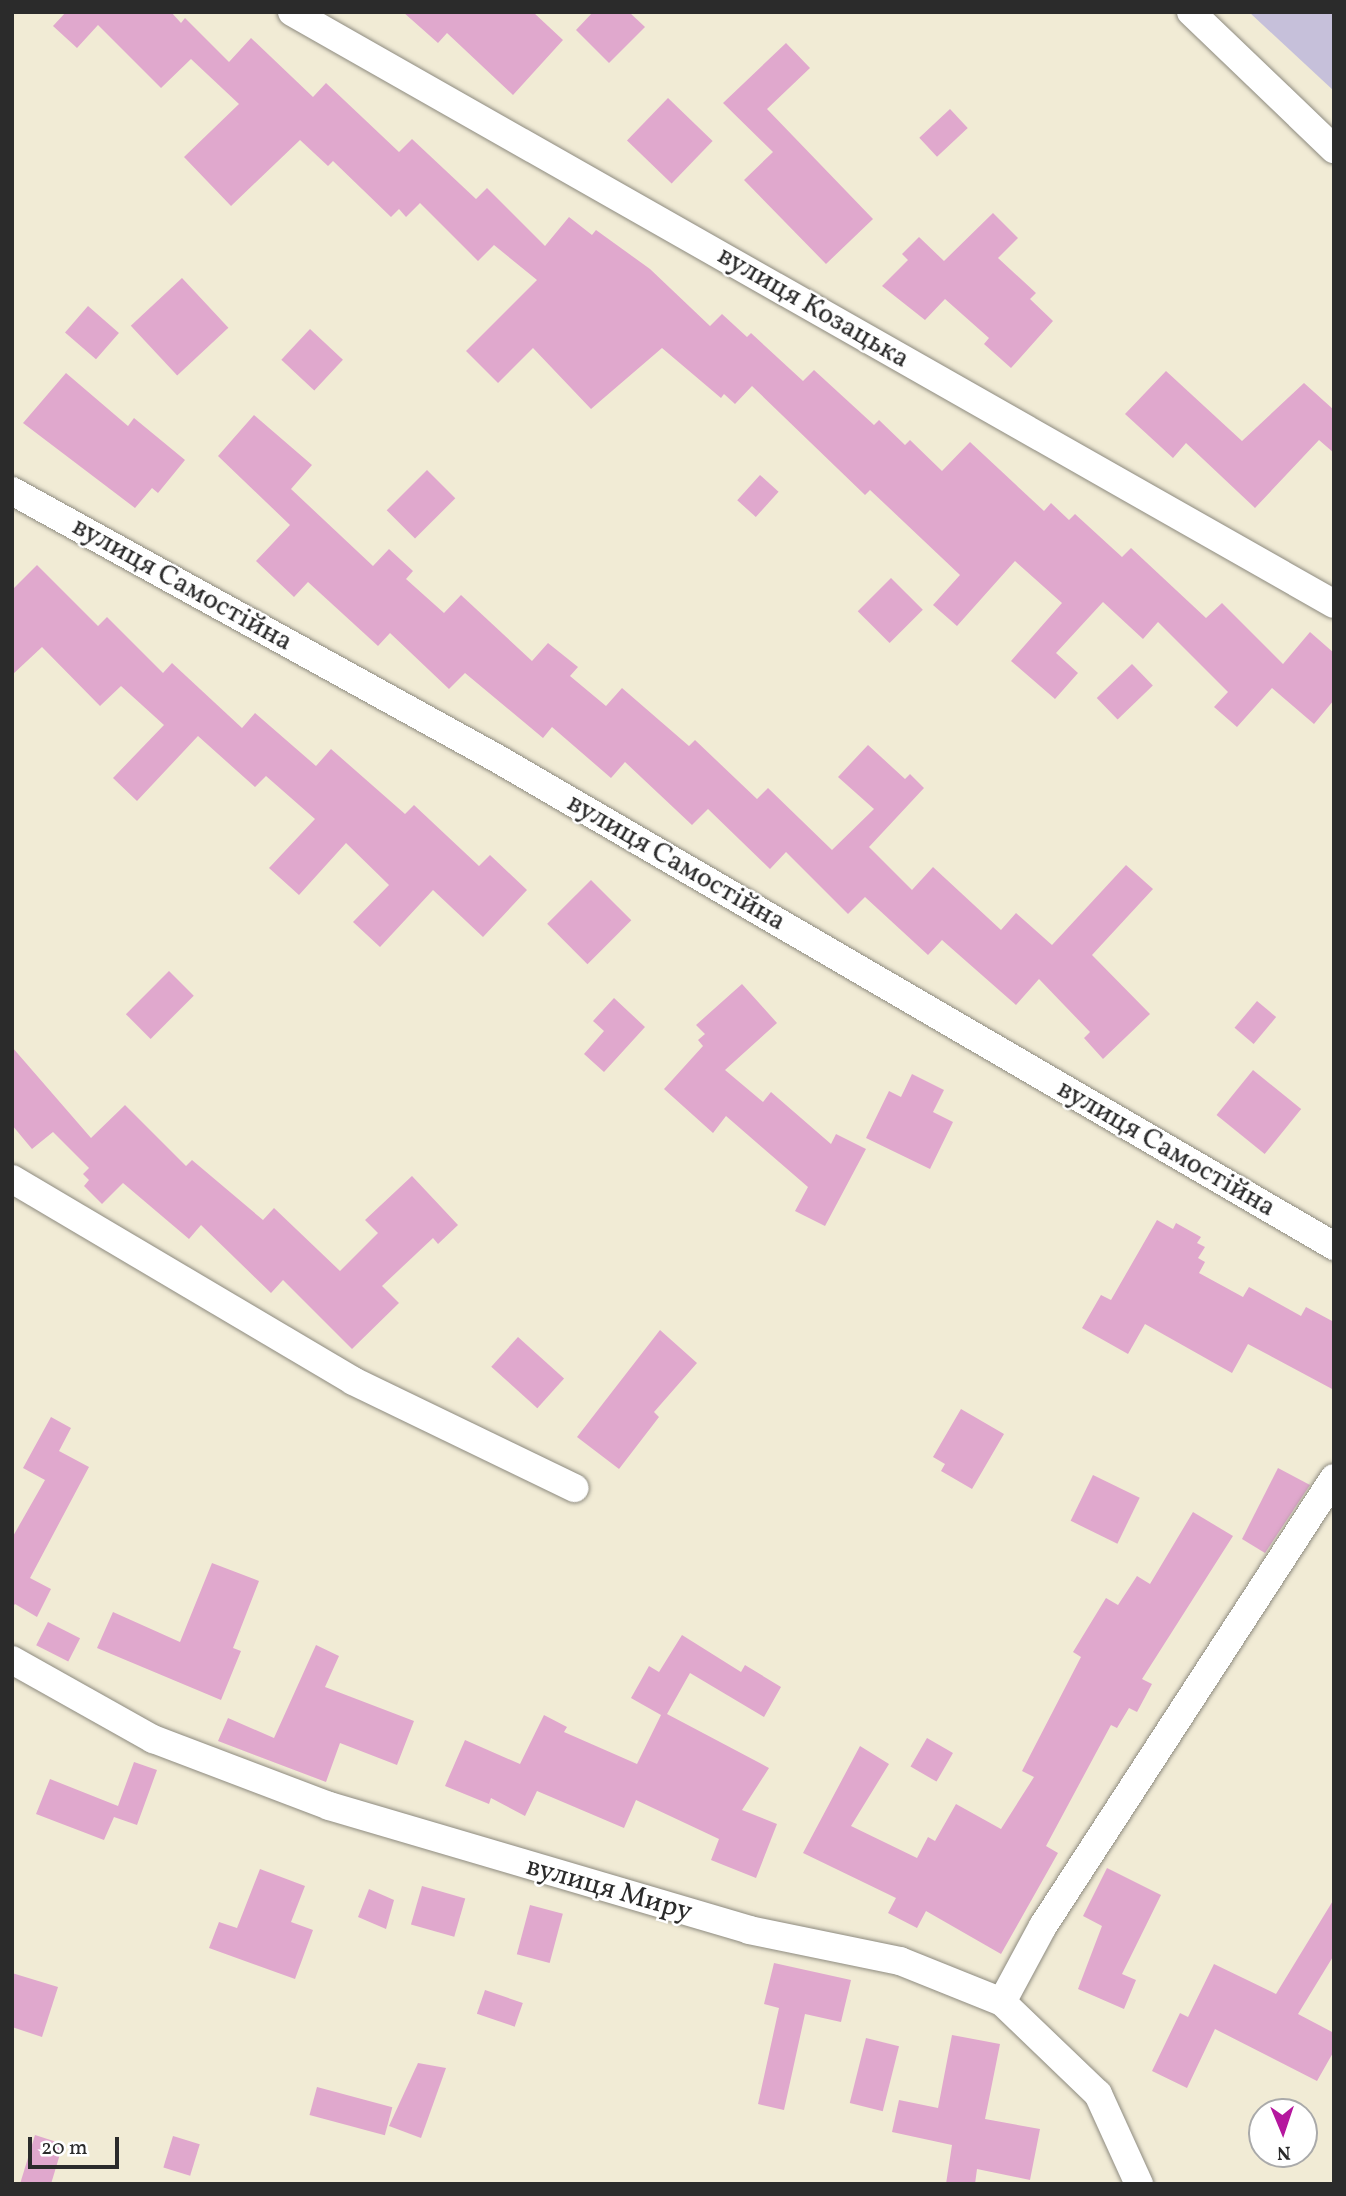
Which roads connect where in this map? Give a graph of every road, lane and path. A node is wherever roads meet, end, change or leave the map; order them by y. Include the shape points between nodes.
1 (292, 12) edge
2 (1191, 12) edge
3 (1334, 149) edge
4 (12, 491) edge
5 (1334, 604) edge
6 (12, 1178) edge
7 (1334, 1247) edge
8 (1334, 1478) edge
9 (574, 1488) dead end
10 (12, 1660) edge
11 (1002, 2002) junction
12 (1139, 2184) edge

1 - 5 street, вулиця Козацька
2 - 3 street
4 - 7 street, вулиця Самостійна via 498,759
6 - 9 street via 353,1381
8 - 11 street via 1043,1926
10 - 11 street, вулиця Миру via 152,1739 329,1806 749,1930 900,1961
11 - 12 street, вулиця Миру via 1098,2094

